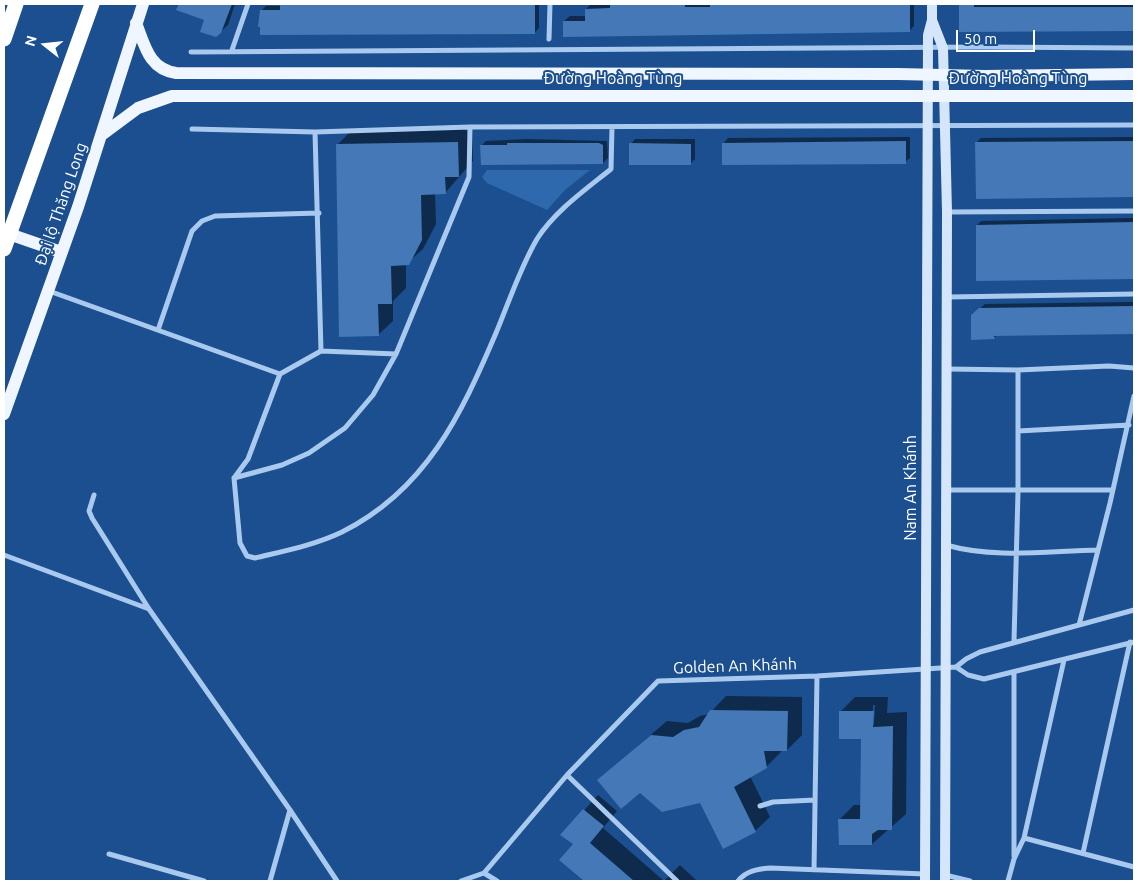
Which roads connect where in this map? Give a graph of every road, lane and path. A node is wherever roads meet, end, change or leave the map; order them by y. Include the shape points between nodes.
1 (16, 4) edge
2 (92, 4) edge
3 (144, 4) edge
4 (248, 4) edge
5 (550, 4) edge
6 (932, 4) edge
7 (932, 20) junction
8 (136, 24) junction
9 (4, 39) edge
10 (549, 39) dead end
11 (928, 48) junction
12 (943, 48) junction
13 (1134, 48) edge
14 (232, 50) junction
15 (191, 52) dead end
16 (929, 74) junction
17 (1134, 74) edge
18 (945, 75) junction
19 (929, 95) junction
20 (945, 95) junction
21 (1134, 96) edge
22 (946, 125) junction
23 (1134, 125) edge
24 (929, 126) junction
25 (470, 127) junction
26 (612, 127) junction
27 (192, 128) dead end
28 (315, 132) junction
29 (103, 134) junction
30 (1134, 211) edge
31 (948, 212) junction
32 (319, 213) junction
33 (12, 235) dead end
34 (4, 249) edge
35 (61, 252) junction
36 (928, 259) junction
37 (948, 259) junction
38 (48, 291) junction
39 (1134, 294) edge
40 (948, 297) junction
41 (158, 330) junction
42 (321, 351) junction
43 (396, 354) junction
44 (1134, 368) edge
45 (947, 369) junction
46 (1018, 370) junction
47 (280, 374) junction
48 (1134, 396) edge
49 (4, 414) edge
50 (1129, 425) junction
51 (1018, 432) junction
52 (234, 478) junction
53 (947, 490) junction
54 (1112, 490) junction
55 (1018, 492) junction
56 (94, 495) dead end
57 (946, 544) junction
58 (1098, 550) junction
59 (1016, 552) junction
60 (4, 555) edge
61 (149, 609) junction
62 (1134, 610) edge
63 (1079, 625) junction
64 (1014, 641) junction
65 (1132, 642) edge
66 (1064, 660) junction
67 (951, 668) junction
68 (926, 669) junction
69 (1014, 672) junction
70 (817, 676) junction
71 (567, 775) junction
72 (815, 800) junction
73 (760, 806) dead end
74 (290, 810) junction
75 (1024, 838) junction
76 (1083, 853) junction
77 (110, 854) dead end
78 (1014, 859) junction
79 (1134, 867) edge
80 (814, 870) junction
81 (484, 873) junction
82 (925, 878) edge
83 (945, 878) edge
84 (204, 881) edge
85 (270, 881) edge
86 (337, 881) edge
87 (461, 881) edge
88 (497, 881) edge
89 (677, 881) edge
90 (738, 881) edge
91 (970, 881) edge
92 (1008, 881) edge

1 - 9 highway
2 - 34 highway
3 - 8 main road, Đại lộ Thăng Long
4 - 14 street
5 - 10 street
6 - 7 street
7 - 11 street, Nam An Khánh
7 - 12 street
8 - 16 main road, Đường Hoàng Tùng via 153,63 167,72 176,73
8 - 29 main road, Đại lộ Thăng Long
11 - 12 street
11 - 14 street
11 - 16 street, Nam An Khánh
12 - 13 street
12 - 18 street
14 - 15 street
16 - 18 main road, Đường Hoàng Tùng
16 - 19 street, Nam An Khánh
17 - 18 main road, Đường Hoàng Tùng
18 - 20 street
19 - 20 main road, Đường Hoàng Tùng
19 - 24 street, Nam An Khánh
19 - 29 main road, Đường Hoàng Tùng via 172,96 138,108
20 - 21 main road, Đường Hoàng Tùng
20 - 22 street
22 - 23 street
22 - 24 street
22 - 31 street
24 - 26 street
24 - 36 street, Nam An Khánh
25 - 26 street
25 - 28 street
25 - 43 street via 469,177
26 - 52 street via 611,169 565,208 538,239 471,391 443,441 418,475 380,508 342,532 318,542 255,558 247,556 240,544
27 - 28 street
28 - 32 street
29 - 35 main road, Đại lộ Thăng Long
30 - 31 street
31 - 37 street
32 - 41 street via 215,216 202,221 192,231
32 - 42 street
33 - 35 main road
35 - 38 main road, Đại lộ Thăng Long
36 - 37 street
36 - 68 street, Nam An Khánh
37 - 40 street
38 - 41 street
38 - 49 main road, Đại lộ Thăng Long
39 - 40 street
40 - 45 street
41 - 47 street
42 - 43 street
42 - 47 street
43 - 52 street via 368,401 338,434 298,459
44 - 46 street
45 - 46 street
45 - 53 street
46 - 51 street
47 - 52 street via 248,459
48 - 50 street
50 - 51 street
50 - 54 street
51 - 55 street
53 - 55 street
53 - 57 street
54 - 55 street
54 - 58 street
55 - 59 street
56 - 61 street via 89,511 92,518
57 - 59 street via 994,554
57 - 67 street
58 - 59 street
58 - 63 street
59 - 64 street
60 - 61 street
61 - 74 street
62 - 63 street
63 - 64 street
64 - 67 street via 980,652
65 - 66 street
65 - 76 street
66 - 69 street
66 - 75 street
67 - 68 street, Golden An Khánh
67 - 69 street via 984,679
67 - 83 street
68 - 70 street, Golden An Khánh
68 - 82 street, Nam An Khánh
69 - 78 street
70 - 71 street, Golden An Khánh via 658,681
70 - 72 street
71 - 81 street, Golden An Khánh
71 - 89 street
72 - 73 street
72 - 80 street
74 - 85 street
74 - 86 street
75 - 76 street
75 - 78 street
76 - 79 street
77 - 84 street
78 - 92 street
80 - 82 street
80 - 90 street via 756,869
81 - 87 street
81 - 88 street
83 - 91 street

